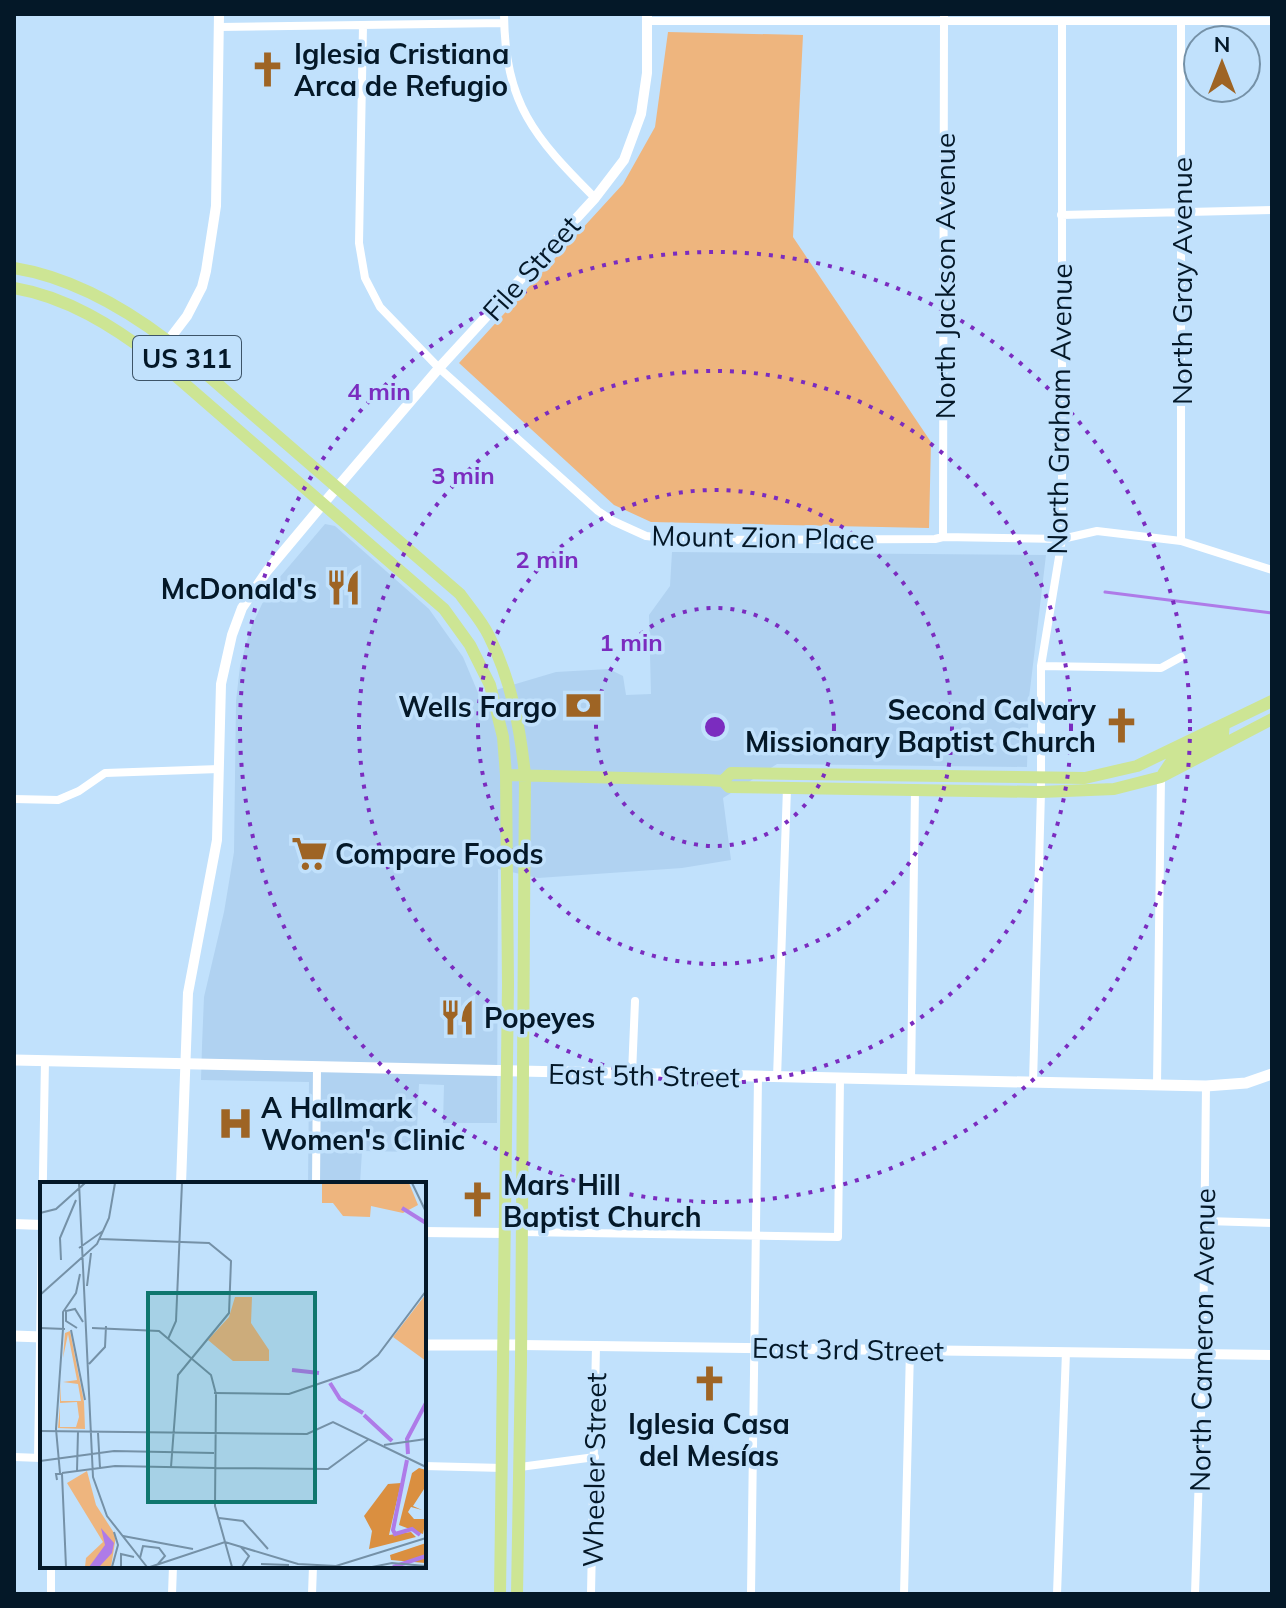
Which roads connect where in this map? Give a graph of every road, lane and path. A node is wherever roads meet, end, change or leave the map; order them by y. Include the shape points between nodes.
1 (219, 14) edge
2 (647, 17) edge
3 (504, 18) edge
4 (944, 18) edge
5 (1062, 21) junction
6 (1181, 21) junction
7 (1272, 21) edge
8 (363, 26) junction
9 (219, 27) junction
10 (595, 198) junction
11 (1272, 210) edge
12 (1181, 211) junction
13 (1061, 215) junction
14 (14, 268) edge
15 (14, 288) edge
16 (168, 341) junction
17 (155, 358) junction
18 (439, 368) junction
19 (337, 487) junction
20 (323, 504) junction
21 (943, 537) junction
22 (1062, 539) junction
23 (1181, 541) junction
24 (1272, 570) edge
25 (1181, 657) dead end
26 (1041, 666) junction
27 (1272, 701) edge
28 (1272, 719) edge
29 (1224, 724) junction
30 (219, 769) junction
31 (506, 775) junction
32 (525, 775) junction
33 (1161, 777) junction
34 (723, 781) junction
35 (1041, 785) junction
36 (787, 788) junction
37 (915, 790) junction
38 (14, 799) edge
39 (635, 1001) dead end
40 (14, 1060) edge
41 (45, 1060) junction
42 (184, 1063) junction
43 (317, 1067) junction
44 (507, 1069) junction
45 (524, 1072) junction
46 (632, 1074) junction
47 (1272, 1074) edge
48 (758, 1077) junction
49 (777, 1078) junction
50 (840, 1079) junction
51 (911, 1080) junction
52 (1033, 1083) junction
53 (1157, 1085) junction
54 (1206, 1086) junction
55 (42, 1182) edge
56 (181, 1182) edge
57 (316, 1182) edge
58 (1206, 1221) junction
59 (1272, 1223) edge
60 (14, 1224) edge
61 (40, 1225) edge
62 (426, 1232) edge
63 (522, 1232) junction
64 (505, 1233) junction
65 (756, 1234) junction
66 (14, 1336) edge
67 (40, 1337) edge
68 (426, 1345) edge
69 (521, 1345) junction
70 (505, 1346) junction
71 (596, 1346) junction
72 (754, 1348) junction
73 (910, 1350) junction
74 (1066, 1352) junction
75 (1203, 1354) junction
76 (1272, 1355) edge
77 (14, 1457) edge
78 (595, 1457) junction
79 (40, 1458) edge
80 (426, 1466) edge
81 (520, 1467) junction
82 (503, 1468) junction
83 (51, 1568) edge
84 (173, 1568) edge
85 (313, 1568) edge
86 (51, 1594) edge
87 (172, 1594) edge
88 (312, 1594) edge
89 (500, 1594) edge
90 (517, 1594) edge
91 (591, 1594) edge
92 (751, 1594) edge
93 (904, 1594) edge
94 (1057, 1594) edge
95 (1195, 1594) edge

1 - 9 street
2 - 4 street
2 - 10 street, File Street via 641,114 624,160
3 - 8 street
3 - 10 street via 509,64 523,112 542,142
4 - 5 street
4 - 21 street, North Jackson Avenue
5 - 6 street
5 - 13 street, North Graham Avenue
6 - 7 street
6 - 12 street, North Gray Avenue
8 - 9 street
8 - 18 street, Mount Zion Place via 361,261 380,307
9 - 16 street via 215,221 202,287
10 - 18 street, File Street
11 - 12 street
12 - 13 street
12 - 23 street, North Gray Avenue
13 - 22 street, North Graham Avenue
14 - 16 main road, US 311 via 86,291 138,318
15 - 17 main road, US 311 via 76,308
16 - 17 street
16 - 19 main road, US 311
17 - 20 main road, US 311
18 - 19 street, File Street
18 - 21 street, Mount Zion Place via 598,511 646,536 770,541
19 - 20 street, File Street
19 - 32 main road, US 311 via 460,594 488,634 521,732
20 - 30 street, File Street via 242,608 221,684
20 - 31 main road, US 311 via 444,609 470,645 490,685
21 - 22 street, Mount Zion Place
22 - 23 street, Mount Zion Place via 1097,531
22 - 26 street, North Graham Avenue
23 - 24 street, Mount Zion Place
25 - 26 street via 1161,668
26 - 35 street, North Graham Avenue
27 - 29 main road
28 - 33 main road
29 - 33 main road via 1223,734 1171,762
29 - 35 main road via 1137,766
30 - 38 street via 105,773 58,800
30 - 42 street, File Street via 217,840 192,961
31 - 32 main road
31 - 44 main road
32 - 34 main road
32 - 45 main road
33 - 35 main road via 1114,789
33 - 53 street
34 - 35 main road via 731,773
34 - 36 main road via 729,787
35 - 37 main road
35 - 52 street, North Graham Avenue
36 - 37 main road
36 - 49 street
37 - 51 street
39 - 46 street
40 - 41 main road, East 5th Street
41 - 42 main road, East 5th Street
41 - 55 street
42 - 43 main road, East 5th Street
42 - 56 street, File Street
43 - 44 main road, East 5th Street
43 - 57 street
44 - 45 main road, East 5th Street
44 - 64 main road
45 - 46 main road, East 5th Street
45 - 63 main road
46 - 48 main road, East 5th Street
47 - 54 main road, East 5th Street via 1246,1083
48 - 49 main road, East 5th Street
48 - 65 street
49 - 50 main road, East 5th Street
50 - 51 main road, East 5th Street
50 - 65 street via 838,1237
51 - 52 main road, East 5th Street
52 - 53 main road, East 5th Street
53 - 54 main road, East 5th Street
54 - 58 street, North Cameron Avenue
58 - 59 street
58 - 75 street, North Cameron Avenue
60 - 61 street
62 - 64 street
63 - 65 street
63 - 69 main road
64 - 70 main road
65 - 72 street
66 - 67 main road
68 - 70 main road, East 3rd Street
69 - 70 main road, East 3rd Street
69 - 71 street, East 3rd Street
69 - 81 main road
70 - 82 main road
71 - 72 street, East 3rd Street
71 - 78 street, Wheeler Street
72 - 73 street, East 3rd Street
72 - 92 street
73 - 74 street, East 3rd Street
73 - 93 street
74 - 75 street, East 3rd Street
74 - 94 street
75 - 76 street, East 3rd Street
75 - 95 street, North Cameron Avenue
77 - 79 street
78 - 81 street
78 - 91 street, Wheeler Street
80 - 82 street
81 - 90 main road
82 - 89 main road
83 - 86 street
84 - 87 street
85 - 88 street

